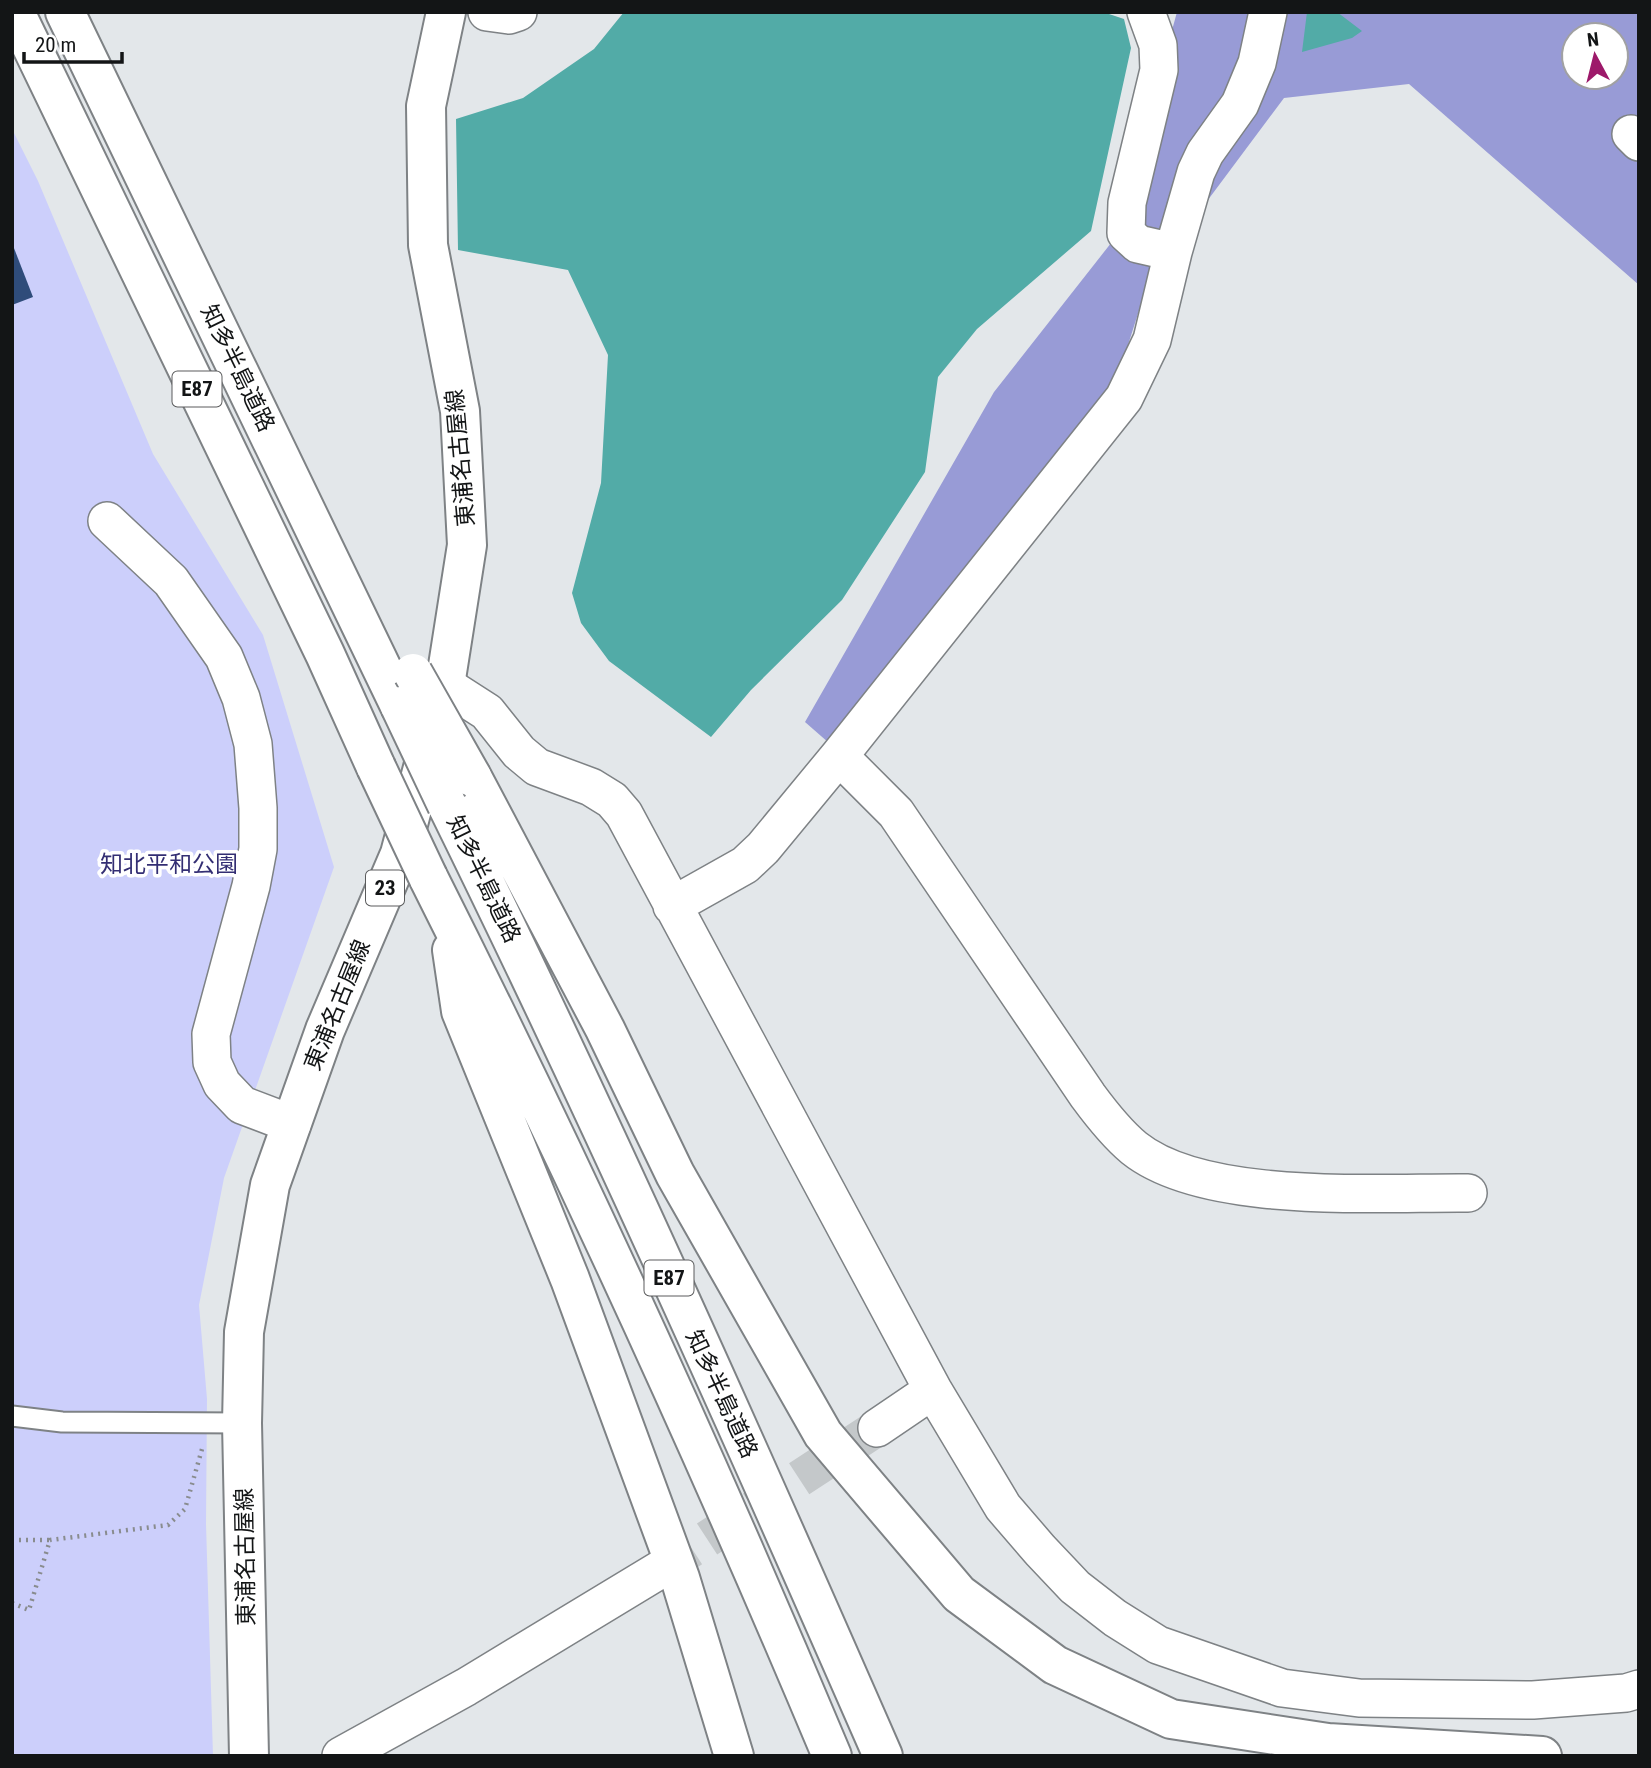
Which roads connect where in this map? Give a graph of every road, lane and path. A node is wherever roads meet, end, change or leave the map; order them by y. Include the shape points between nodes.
1 (15, 12) edge
2 (65, 12) edge
3 (446, 12) edge
4 (486, 12) edge
5 (518, 12) edge
6 (1146, 12) edge
7 (1268, 12) edge
8 (1173, 252) junction
9 (107, 521) dead end
10 (420, 688) junction
11 (839, 756) junction
12 (672, 906) junction
13 (448, 917) junction
14 (292, 1124) junction
15 (1468, 1193) dead end
16 (933, 1390) junction
17 (12, 1416) edge
18 (227, 1422) junction
19 (877, 1428) tunnel mouth
20 (12, 1540) edge
21 (50, 1540) junction
22 (661, 1569) tunnel mouth
23 (12, 1603) edge
24 (1639, 1689) edge
25 (249, 1756) edge
26 (341, 1756) edge
27 (734, 1756) edge
28 (832, 1756) edge
29 (883, 1756) edge
30 (1542, 1756) edge

1 - 13 main road, 知多半島道路 / E87, bridge
2 - 10 main road, 知多半島道路 / E87 via 297,489
3 - 10 main road, 東浦名古屋線 / 23 via 426,106 428,246 460,411 467,545
4 - 5 street
6 - 8 street via 1158,45 1159,70 1127,203 1126,233 1138,244
7 - 8 street via 1257,63 1240,104 1196,172
8 - 11 street via 1152,340 1124,398
9 - 14 street via 171,580 224,657 242,698 253,744 258,849 211,1034 212,1062 222,1084 242,1105
10 - 12 street via 488,712 537,767 612,800 624,814
10 - 14 main road, 東浦名古屋線 / 23 via 400,854 325,1030
10 - 29 main road, 知多半島道路 / E87, bridge via 447,805 615,1157
10 - 30 main road, bridge via 605,1029 675,1174 823,1434 959,1594 1055,1665 1171,1719 1328,1744
11 - 12 street via 745,865
11 - 15 street via 896,813 1088,1096 1136,1150 1166,1166 1238,1186 1309,1192
12 - 16 street
13 - 27 main road via 461,1011 570,1279 670,1552
13 - 28 main road, 知多半島道路 / E87 via 675,1393
14 - 18 main road, 東浦名古屋線 / 23 via 270,1185
16 - 19 street
16 - 24 street via 1003,1507 1040,1550 1075,1587 1158,1645 1282,1688 1359,1698 1533,1700
17 - 18 lane via 62,1422
18 - 21 path via 185,1509 168,1525
18 - 25 main road, 東浦名古屋線 / 23
20 - 21 path
21 - 23 path via 29,1610
22 - 26 street

